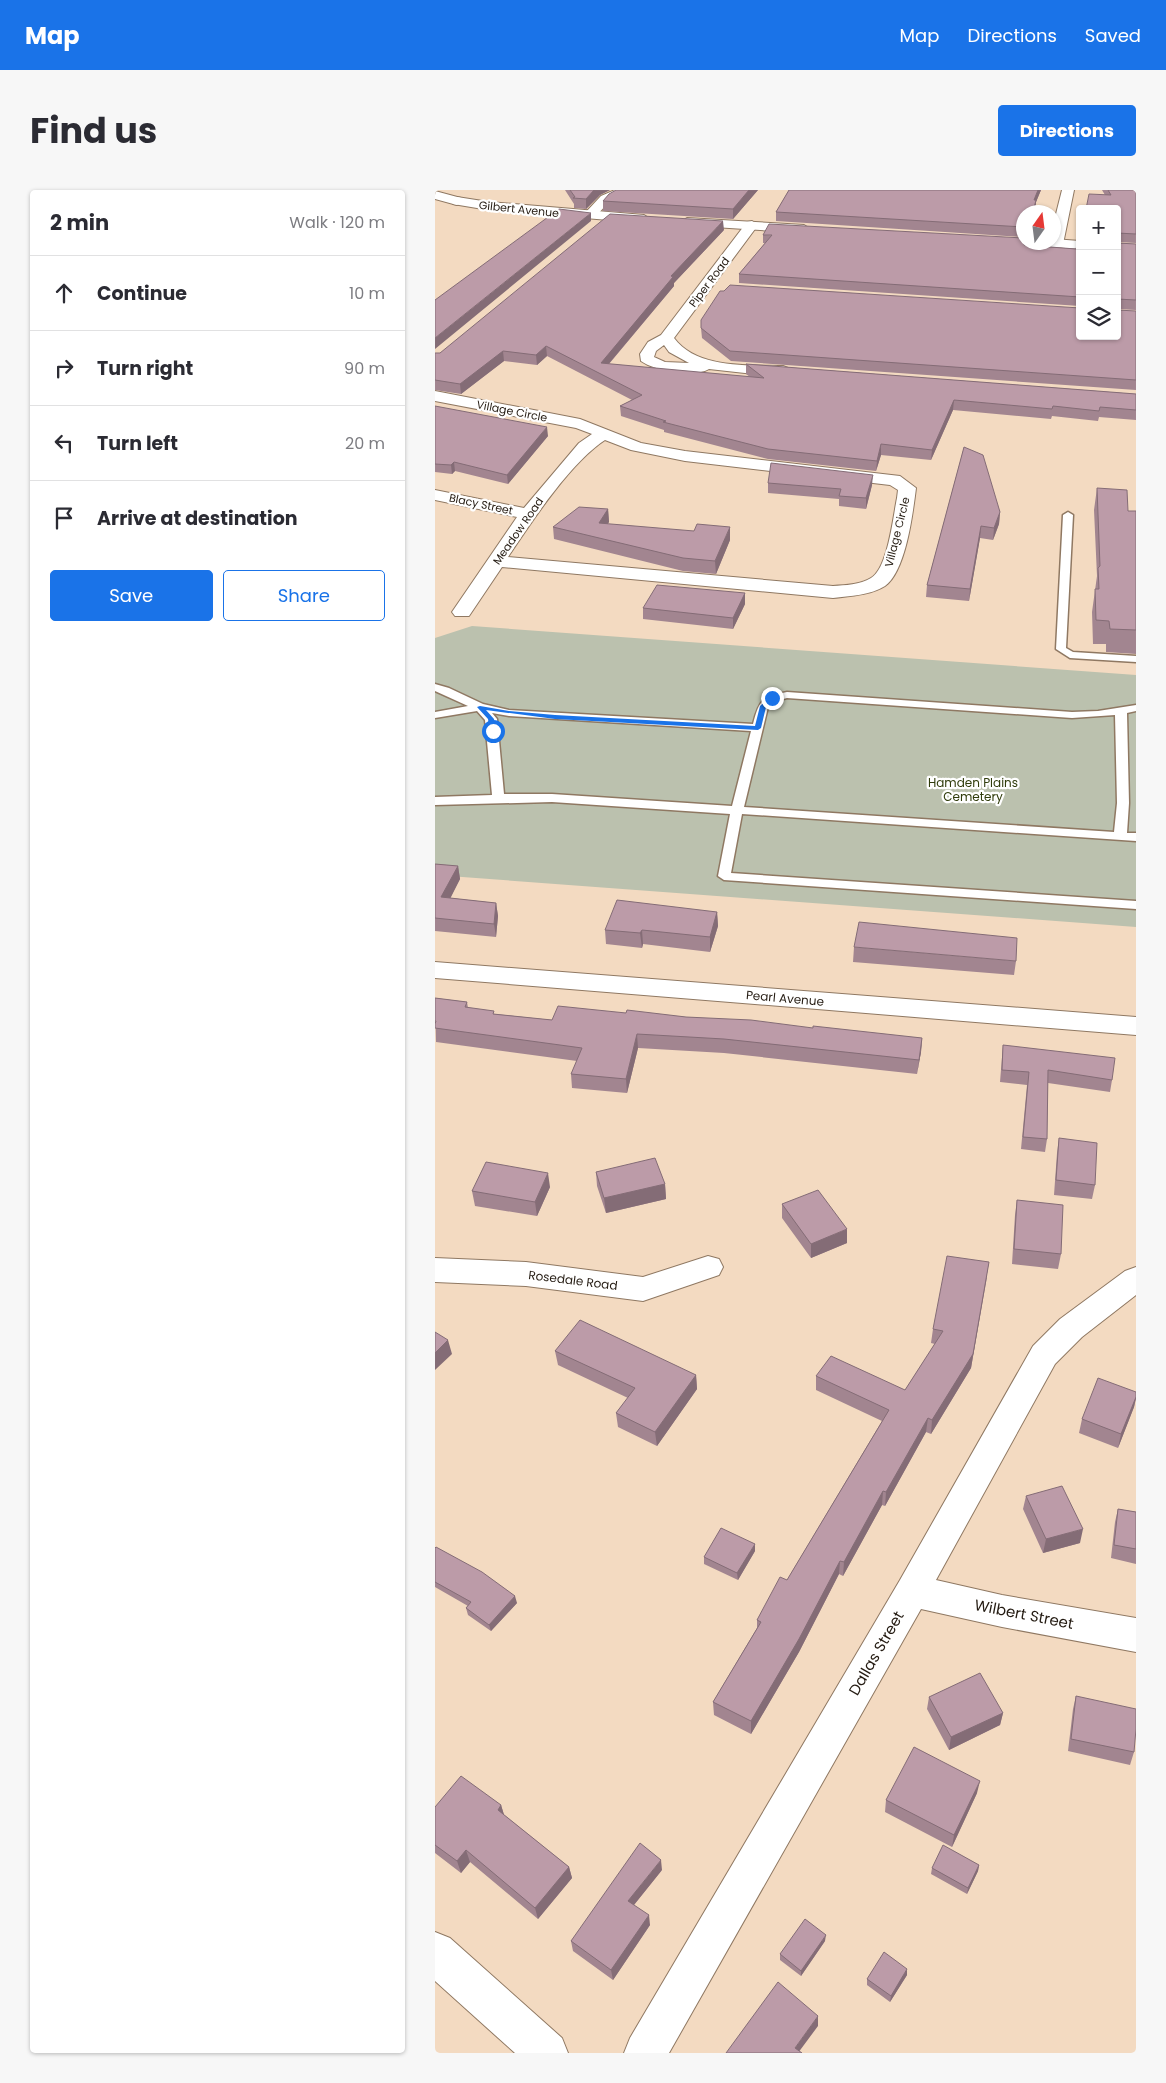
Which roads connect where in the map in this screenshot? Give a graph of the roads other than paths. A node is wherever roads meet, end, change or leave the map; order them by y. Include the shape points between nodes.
1 (483, 190) edge
2 (625, 190) edge
3 (1068, 190) edge
4 (435, 195) edge
5 (457, 201) junction
6 (435, 208) edge
7 (656, 220) edge
8 (593, 221) junction
9 (675, 221) edge
10 (1061, 222) edge
11 (752, 226) junction
12 (820, 230) edge
13 (1061, 244) edge
14 (1076, 245) edge
15 (705, 287) junction
16 (725, 289) edge
17 (666, 338) junction
18 (715, 366) junction
19 (794, 372) edge
20 (435, 396) edge
21 (602, 435) junction
22 (435, 495) edge
23 (528, 514) junction
24 (1068, 515) dead end
25 (497, 561) junction
26 (462, 612) dead end
27 (1136, 659) edge
28 (435, 687) edge
29 (480, 707) junction
30 (1136, 708) edge
31 (1121, 711) junction
32 (435, 715) edge
33 (758, 728) junction
34 (499, 798) junction
35 (435, 802) edge
36 (737, 810) junction
37 (1121, 836) junction
38 (1136, 837) edge
39 (1136, 905) edge
40 (435, 970) edge
41 (1136, 1026) edge
42 (708, 1267) dead end
43 (435, 1270) edge
44 (1136, 1279) edge
45 (912, 1591) junction
46 (1136, 1635) edge
47 (435, 1954) edge
48 (547, 2053) edge
49 (645, 2053) edge

1 - 5 street
2 - 8 street via 605,199
3 - 10 street
4 - 5 street, Gilbert Avenue
5 - 6 street
5 - 8 street, Gilbert Avenue
7 - 8 street via 607,217
9 - 11 street
11 - 12 street
11 - 15 street, Piper Road
13 - 14 street
15 - 16 street
15 - 17 street, Piper Road
17 - 18 street, Piper Road via 670,346 691,358
17 - 18 street, Piper Road via 647,352 647,358 653,363 687,368
18 - 19 street, Piper Road
20 - 21 street, Village Circle via 580,424
21 - 23 street, Meadow Road via 585,446
21 - 25 street, Village Circle via 637,447 685,456 894,480 907,488 907,498 884,578 863,588 833,592
22 - 23 street, Blacy Street
23 - 25 street, Meadow Road
24 - 27 lane via 1061,649 1070,655
25 - 26 street, Meadow Road
28 - 29 lane
29 - 32 lane
29 - 33 lane via 555,717
29 - 34 lane via 491,719
30 - 31 lane
31 - 33 lane via 1072,715 1021,713 787,695 772,698 763,706
31 - 37 lane
33 - 36 lane
34 - 35 lane
34 - 36 lane via 552,798
36 - 37 lane
36 - 39 lane via 724,876
37 - 38 lane
40 - 41 street, Pearl Avenue
42 - 43 street, Rosedale Road via 643,1288 526,1274
44 - 45 street, Dallas Street via 1071,1328 1044,1355
45 - 46 street, Wilbert Street
45 - 49 street, Dallas Street
47 - 48 street

